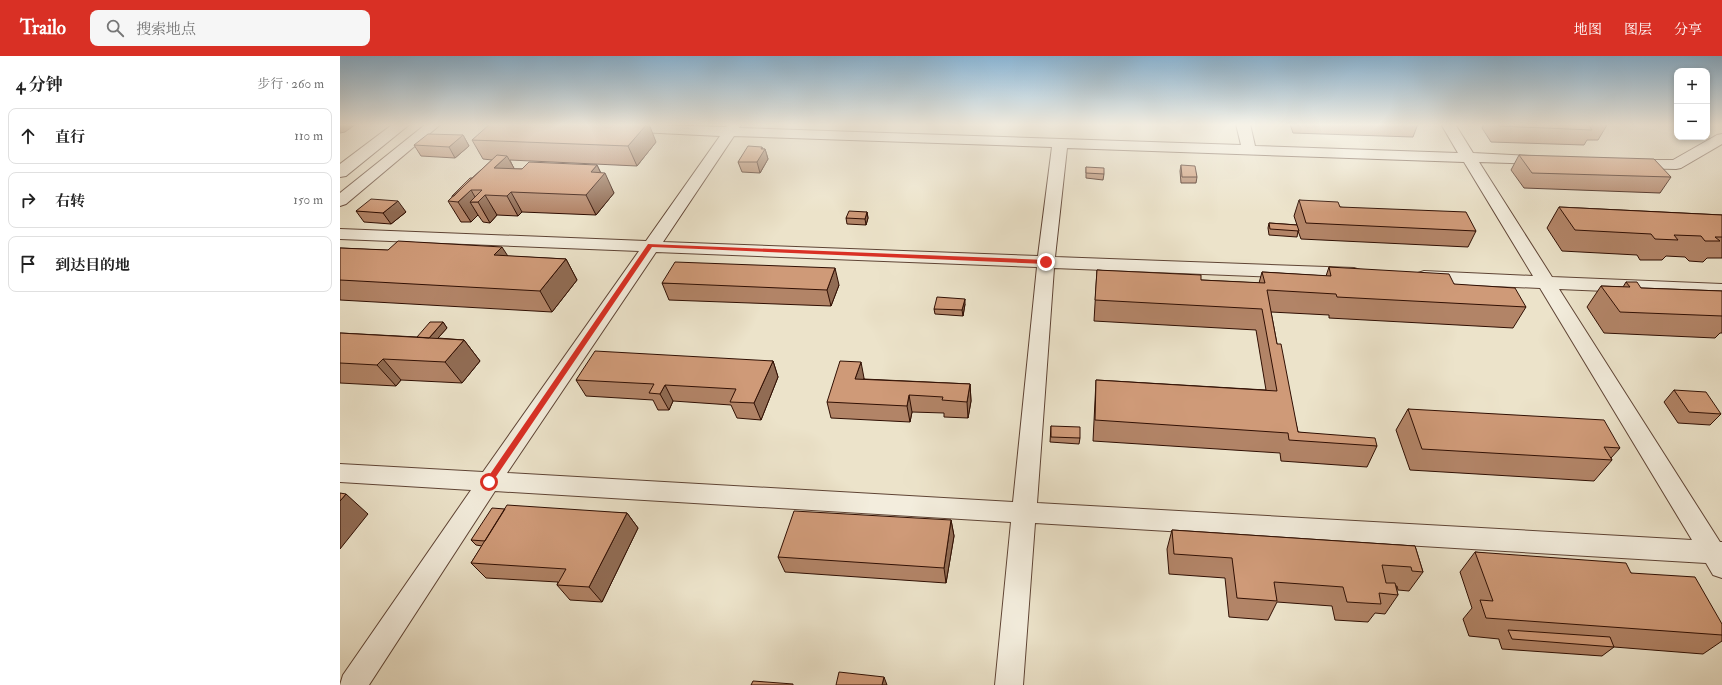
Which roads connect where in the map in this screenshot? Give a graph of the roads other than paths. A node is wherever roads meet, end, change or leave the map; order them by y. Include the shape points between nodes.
1 (364, 153) edge
2 (398, 153) edge
3 (714, 153) edge
4 (1059, 153) edge
5 (1369, 153) edge
6 (1467, 153) edge
7 (1696, 153) edge
8 (1469, 157) junction
9 (1557, 161) edge
10 (1620, 163) edge
11 (340, 172) edge
12 (340, 200) edge
13 (340, 234) edge
14 (650, 245) junction
15 (1046, 262) junction
16 (1371, 275) edge
17 (1411, 276) edge
18 (1545, 282) junction
19 (1722, 290) edge
20 (340, 473) edge
21 (489, 482) junction
22 (1025, 513) junction
23 (1719, 558) edge
24 (353, 685) edge
25 (1009, 685) edge

1 - 11 street
2 - 12 street
3 - 14 street
4 - 15 street
5 - 8 street
6 - 8 street
7 - 10 street via 1676,165
8 - 9 street
8 - 18 street
13 - 14 street
14 - 15 street
14 - 21 street
15 - 16 street
15 - 22 street
17 - 18 street
18 - 19 street
18 - 23 street
20 - 21 street
21 - 22 street
21 - 24 street
22 - 23 street
22 - 25 street

